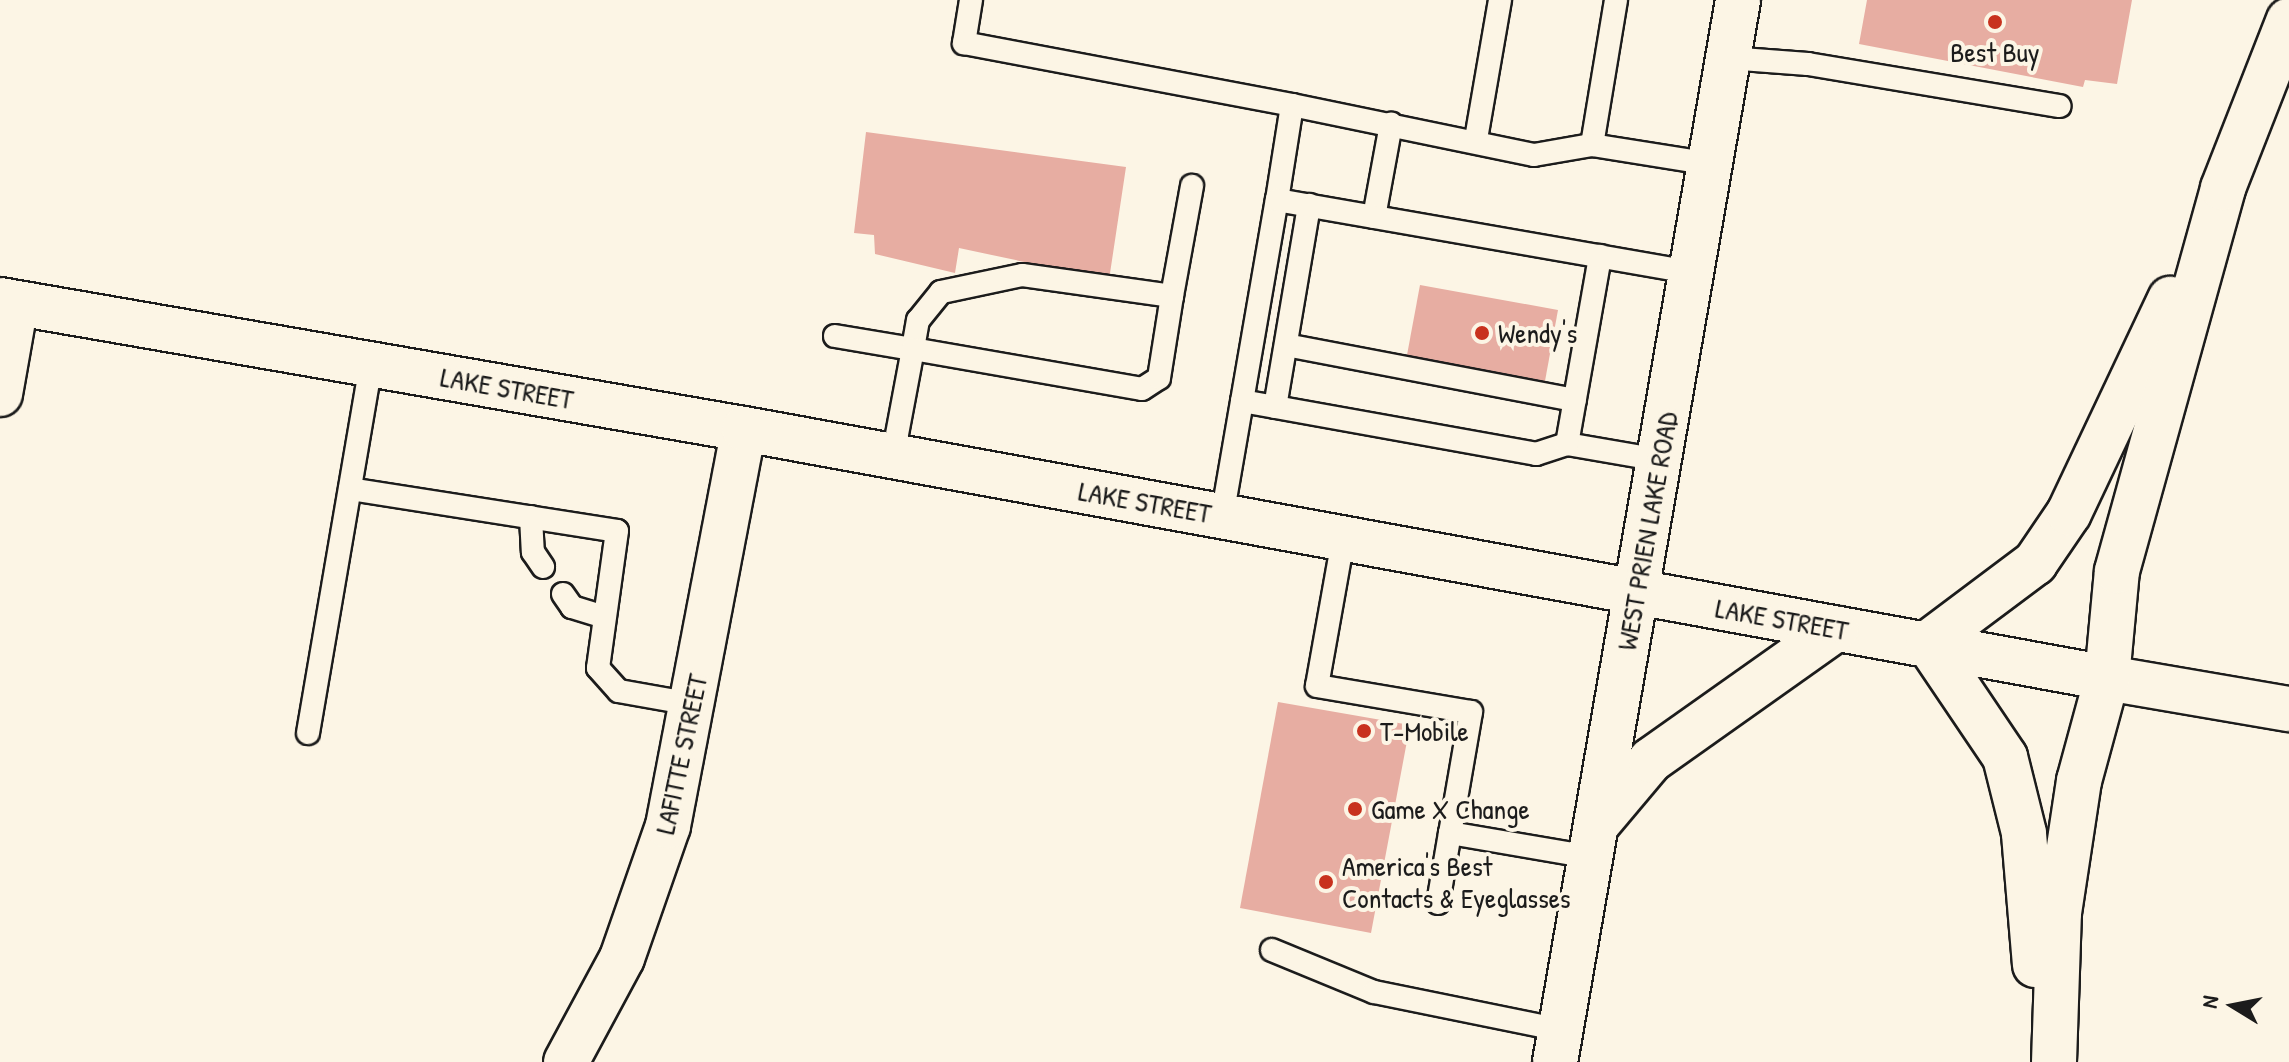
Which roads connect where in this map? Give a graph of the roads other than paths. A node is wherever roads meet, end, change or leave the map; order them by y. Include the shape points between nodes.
1 (971, 0) edge
2 (1500, 0) edge
3 (1616, 0) edge
4 (1738, 0) edge
5 (2289, 20) edge
6 (1728, 58) junction
7 (1292, 105) junction
8 (2060, 106) dead end
9 (1391, 124) junction
10 (1476, 139) junction
11 (1592, 145) junction
12 (1710, 164) junction
13 (1192, 186) dead end
14 (2223, 188) junction
15 (1277, 200) junction
16 (1309, 205) junction
17 (1374, 217) junction
18 (1600, 256) junction
19 (1691, 272) junction
20 (1172, 296) junction
21 (8, 301) edge
22 (835, 336) dead end
23 (1286, 345) junction
24 (913, 349) junction
25 (371, 364) junction
26 (0, 394) edge
27 (1575, 400) junction
28 (1242, 401) junction
29 (1275, 407) junction
30 (744, 429) junction
31 (1567, 444) junction
32 (893, 456) junction
33 (1660, 460) junction
34 (350, 489) junction
35 (531, 517) junction
36 (1222, 517) junction
37 (1343, 540) junction
38 (543, 567) dead end
39 (1637, 593) junction
40 (563, 594) dead end
41 (605, 617) junction
42 (1836, 629) junction
43 (1928, 643) junction
44 (2107, 678) junction
45 (692, 704) junction
46 (2289, 709) edge
47 (308, 733) dead end
48 (1450, 833) junction
49 (1594, 841) junction
50 (1438, 903) dead end
51 (1272, 950) dead end
52 (1558, 1046) edge
53 (566, 1062) edge
54 (2051, 1062) edge

1 - 7 lane via 964,43
2 - 10 lane
3 - 11 lane
4 - 6 main road, WEST PRIEN LAKE ROAD
5 - 14 main road
6 - 8 lane via 1808,64
6 - 12 main road, WEST PRIEN LAKE ROAD
7 - 9 lane
7 - 15 lane
9 - 10 lane
9 - 17 lane
10 - 11 lane via 1534,155
11 - 12 lane
12 - 19 main road, WEST PRIEN LAKE ROAD
13 - 20 lane
14 - 43 main road via 2069,513 2035,563
14 - 44 main road via 2117,571
15 - 16 lane
15 - 28 lane
16 - 17 lane
16 - 23 lane
17 - 18 lane
18 - 19 lane
18 - 27 lane
19 - 33 main road, WEST PRIEN LAKE ROAD
20 - 24 lane via 1022,275 941,292 918,320
20 - 24 lane via 1159,378 1142,389
21 - 25 main road, LAKE STREET
21 - 26 main road
22 - 24 lane
23 - 27 lane
23 - 29 lane
24 - 32 lane
25 - 30 main road, LAKE STREET
25 - 34 lane
27 - 31 lane
28 - 29 lane
28 - 36 lane
29 - 31 lane via 1536,454
30 - 32 main road, LAKE STREET
30 - 45 main road, LAFITTE STREET
31 - 33 lane
32 - 36 main road, LAKE STREET
33 - 39 main road, WEST PRIEN LAKE ROAD
34 - 35 lane
34 - 47 lane
35 - 38 lane via 533,552
35 - 41 lane via 617,531
36 - 37 main road, LAKE STREET
37 - 39 main road, LAKE STREET
37 - 48 lane via 1317,686 1471,712
39 - 42 main road, LAKE STREET
39 - 49 main road, WEST PRIEN LAKE ROAD
40 - 41 lane via 572,607
41 - 45 lane via 598,668 619,691
42 - 43 main road, LAKE STREET
42 - 49 main road via 1651,760
43 - 44 main road, LAKE STREET
43 - 54 main road via 2005,757 2024,833
44 - 46 main road, LAKE STREET
44 - 54 main road via 2079,781 2059,913
45 - 53 main road, LAFITTE STREET via 668,826 645,900 622,958
48 - 49 lane
48 - 50 lane
49 - 52 main road, WEST PRIEN LAKE ROAD
51 - 52 lane via 1374,992

